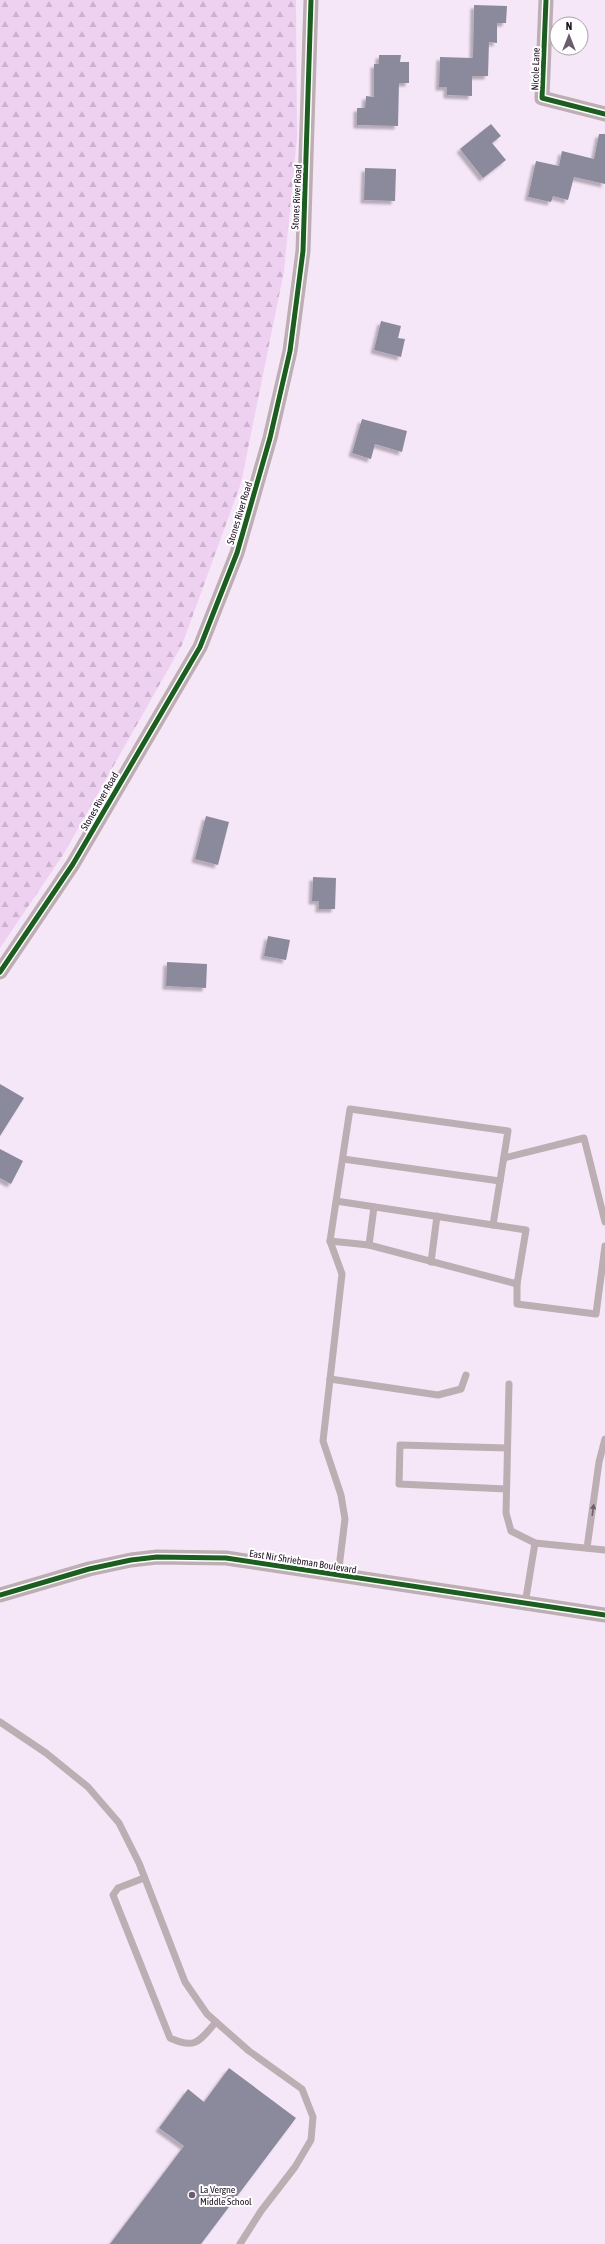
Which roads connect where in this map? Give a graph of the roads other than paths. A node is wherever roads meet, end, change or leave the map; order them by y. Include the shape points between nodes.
1 (311, 0) edge
2 (546, 0) edge
3 (605, 114) edge
4 (0, 972) edge
5 (504, 1158) junction
6 (342, 1159) junction
7 (500, 1181) junction
8 (336, 1201) junction
9 (374, 1207) junction
10 (437, 1216) junction
11 (605, 1222) edge
12 (493, 1225) junction
13 (330, 1241) junction
14 (369, 1245) junction
15 (605, 1246) edge
16 (431, 1262) junction
17 (517, 1284) junction
18 (466, 1375) dead end
19 (330, 1379) junction
20 (509, 1384) dead end
21 (605, 1439) edge
22 (507, 1448) junction
23 (506, 1489) junction
24 (535, 1543) junction
25 (588, 1548) junction
26 (605, 1550) edge
27 (338, 1576) junction
28 (0, 1595) edge
29 (525, 1604) junction
30 (605, 1615) edge
31 (0, 1722) edge
32 (144, 1878) junction
33 (216, 2022) junction
34 (240, 2244) edge

1 - 4 street, Stones River Road via 303,251 292,336 270,438 236,553 200,648 73,864
2 - 3 street, Nicole Lane via 542,98
5 - 6 lane via 508,1131 350,1109
5 - 7 lane
5 - 11 lane via 584,1138
6 - 7 lane
6 - 8 lane
7 - 12 lane
8 - 9 lane
8 - 13 lane
9 - 10 lane
9 - 14 lane
10 - 12 lane
10 - 16 lane
12 - 17 lane via 526,1230
13 - 14 lane
13 - 19 lane via 342,1274
14 - 16 lane
15 - 17 lane via 596,1314 517,1304
16 - 17 lane
18 - 19 lane via 461,1389 438,1395
19 - 27 lane via 323,1441 342,1495 345,1519
20 - 22 lane
25 -> 21 lane via 599,1462
22 - 23 lane
22 - 23 lane via 400,1445 399,1484
23 - 24 lane via 506,1513 511,1531
24 - 25 lane
24 - 29 lane
25 - 26 lane
27 - 28 street, East Nir Shriebman Boulevard via 226,1558 157,1557 89,1569
27 - 29 street, East Nir Shriebman Boulevard
29 - 30 street, East Nir Shriebman Boulevard
31 - 32 lane via 46,1753 88,1787 119,1823
32 - 33 lane via 185,1982 207,2014
32 - 33 lane via 118,1888 113,1895 170,2038 184,2045 198,2042
33 - 34 lane via 249,2051 302,2089 314,2117 311,2140 295,2167 261,2211

